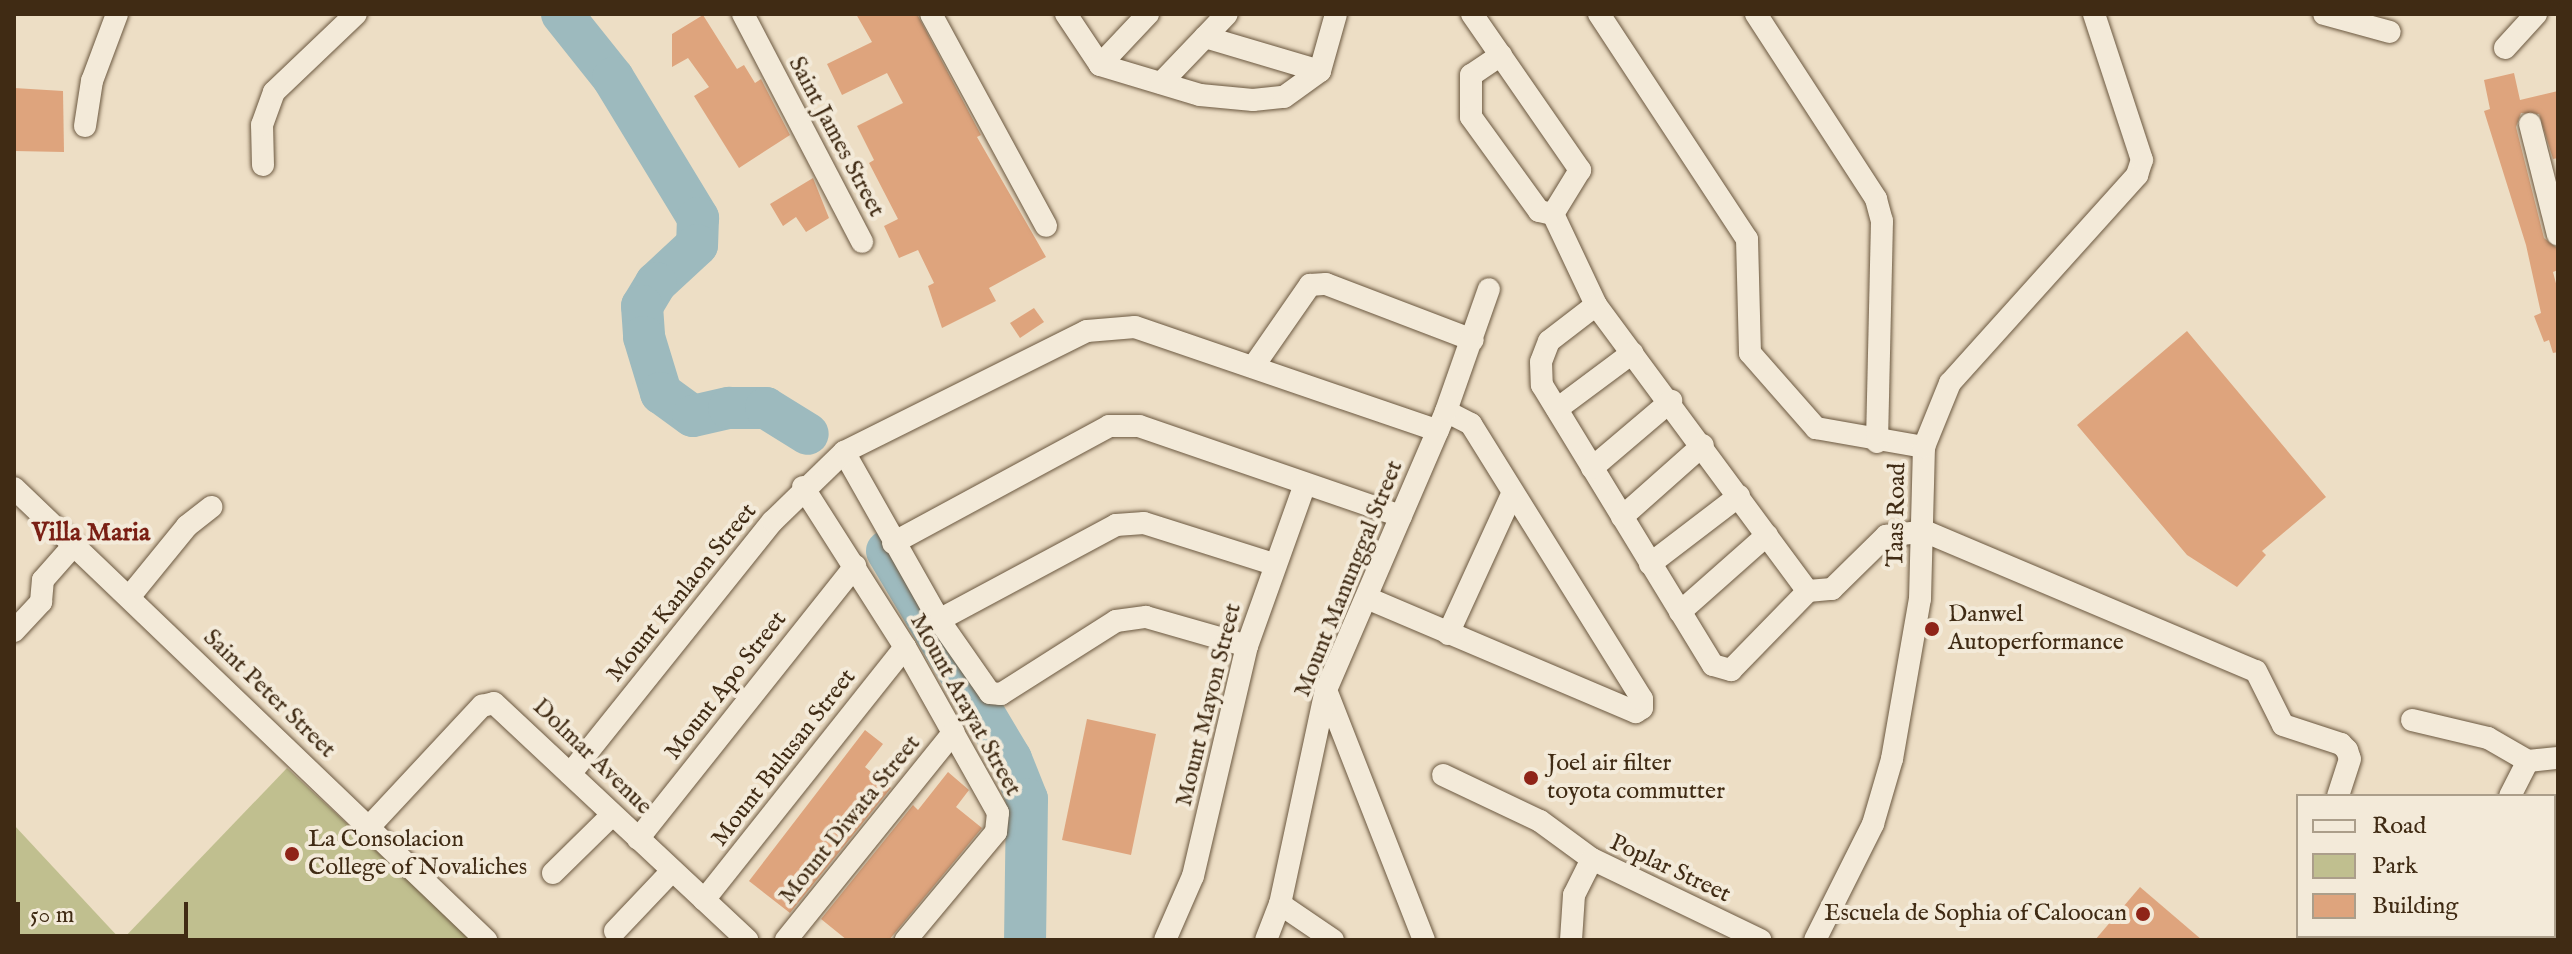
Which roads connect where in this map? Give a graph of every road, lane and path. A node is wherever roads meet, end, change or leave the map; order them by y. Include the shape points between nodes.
1 (117, 14) edge
2 (356, 14) edge
3 (743, 14) edge
4 (931, 14) edge
5 (1066, 14) edge
6 (1148, 14) edge
7 (1227, 14) edge
8 (1335, 14) edge
9 (1472, 14) edge
10 (1599, 14) edge
11 (1756, 14) edge
12 (2094, 14) edge
13 (2324, 14) edge
14 (2536, 14) edge
15 (2390, 32) dead end
16 (1205, 37) junction
17 (2505, 48) dead end
18 (1501, 55) junction
19 (1100, 65) junction
20 (1320, 71) junction
21 (1161, 83) junction
22 (2530, 124) dead end
23 (85, 126) dead end
24 (263, 165) dead end
25 (1553, 214) junction
26 (1046, 226) dead end
27 (2558, 235) edge
28 (862, 242) dead end
29 (1489, 289) dead end
30 (1596, 305) junction
31 (1473, 340) junction
32 (1632, 353) junction
33 (1253, 367) junction
34 (1671, 401) junction
35 (1557, 409) junction
36 (1442, 421) junction
37 (1877, 442) junction
38 (1703, 445) junction
39 (1924, 447) junction
40 (844, 452) junction
41 (1592, 468) junction
42 (1305, 484) junction
43 (803, 487) junction
44 (14, 488) edge
45 (1512, 494) junction
46 (1739, 496) junction
47 (211, 507) dead end
48 (1401, 516) junction
49 (1622, 517) junction
50 (1924, 531) junction
51 (1767, 535) junction
52 (893, 543) junction
53 (74, 545) junction
54 (1273, 564) junction
55 (1650, 564) junction
56 (855, 566) junction
57 (1808, 591) junction
58 (130, 596) junction
59 (1367, 598) junction
60 (1680, 612) junction
61 (939, 620) junction
62 (14, 631) edge
63 (1448, 634) junction
64 (1247, 646) junction
65 (905, 647) junction
66 (1326, 690) junction
67 (2412, 720) dead end
68 (954, 732) junction
69 (2558, 758) edge
70 (2528, 761) junction
71 (570, 774) junction
72 (1443, 775) dead end
73 (2339, 794) edge
74 (2511, 794) edge
75 (612, 815) junction
76 (369, 827) junction
77 (638, 839) junction
78 (1592, 859) junction
79 (672, 871) junction
80 (553, 873) dead end
81 (704, 900) junction
82 (1280, 904) junction
83 (615, 931) dead end
84 (734, 936) edge
85 (486, 940) edge
86 (786, 940) edge
87 (906, 940) edge
88 (1165, 940) edge
89 (1266, 940) edge
90 (1333, 940) edge
91 (1424, 940) edge
92 (1571, 940) edge
93 (1760, 940) edge
94 (1815, 940) edge

1 - 23 street via 92,81
2 - 24 street via 274,92 262,125
3 - 28 street, Saint James Street
4 - 26 street
5 - 19 street
6 - 19 street
7 - 16 street
8 - 20 street
9 - 18 street
10 - 37 street via 1747,239 1750,353 1816,428
11 - 37 street via 1876,199 1882,221
12 - 39 street, Taas Road via 2141,146 2137,175 1962,365
13 - 15 street
14 - 17 street
16 - 20 street
16 - 21 street
18 - 25 street via 1580,170
18 - 25 street via 1471,75 1471,117 1539,211
19 - 21 street
20 - 21 street via 1284,97 1253,100 1200,95
22 - 27 street
25 - 30 street
29 - 31 street, Mount Manunggal Street
30 - 32 street
30 - 35 street via 1549,341 1541,362 1542,385
31 - 33 street via 1326,284 1310,285
31 - 36 street, Mount Manunggal Street
32 - 34 street
32 - 35 street
33 - 36 street, Mount Kanlaon Street
33 - 40 street, Mount Kanlaon Street via 1135,327 1087,331
34 - 38 street
34 - 41 street
35 - 41 street
36 - 45 street, Mount Kanlaon Street via 1471,424
36 - 48 street, Mount Manunggal Street
37 - 39 street
38 - 46 street
38 - 49 street
39 - 50 street, Taas Road
40 - 43 street, Mount Kanlaon Street
40 - 52 street
41 - 49 street
42 - 48 street
42 - 52 street via 1139,426 1109,426
42 - 54 street, Mount Mayon Street
43 - 56 street, Mount Arayat Street
43 - 71 street, Mount Kanlaon Street
44 - 53 street, Saint Peter Street
45 - 63 street
45 - 63 street, Mount Kanlaon Street via 1642,699 1642,708 1636,712
46 - 51 street
46 - 55 street
47 - 58 street via 187,526
48 - 59 street, Mount Manunggal Street
49 - 55 street
50 - 57 street via 1895,531 1832,589
50 - 73 street via 2256,671 2283,725 2347,750 2350,759
50 - 94 street, Taas Road via 1920,599 1892,759 1873,824
51 - 57 street
51 - 60 street
52 - 61 street
53 - 58 street, Saint Peter Street
53 - 62 street via 43,580 41,602
54 - 61 street via 1144,523 1116,525
54 - 64 street, Mount Mayon Street
55 - 60 street
56 - 65 street, Mount Arayat Street
56 - 77 street, Mount Apo Street
57 - 60 street via 1731,670 1713,665
58 - 76 street, Saint Peter Street
59 - 63 street
59 - 66 street, Mount Manunggal Street
61 - 64 street via 979,685 1001,694 1116,621 1146,617
64 - 88 street, Mount Mayon Street via 1193,876
65 - 68 street, Mount Arayat Street
65 - 81 street, Mount Bulusan Street
66 - 82 street, Mount Manunggal Street
66 - 91 street
67 - 70 street via 2488,738
68 - 86 street, Mount Diwata Street
68 - 87 street, Mount Arayat Street via 999,822
69 - 70 street
70 - 74 street
71 - 75 street, Dolmar Avenue
71 - 76 street, Dolmar Avenue via 504,709 487,703
72 - 78 street via 1540,821
75 - 77 street, Dolmar Avenue
75 - 80 street
76 - 85 street, Saint Peter Street
77 - 79 street, Dolmar Avenue
78 - 92 street, Poplar Street via 1574,895
78 - 93 street, Poplar Street
79 - 81 street, Dolmar Avenue
79 - 83 street
81 - 84 street, Dolmar Avenue
82 - 89 street, Mount Manunggal Street
82 - 90 street

